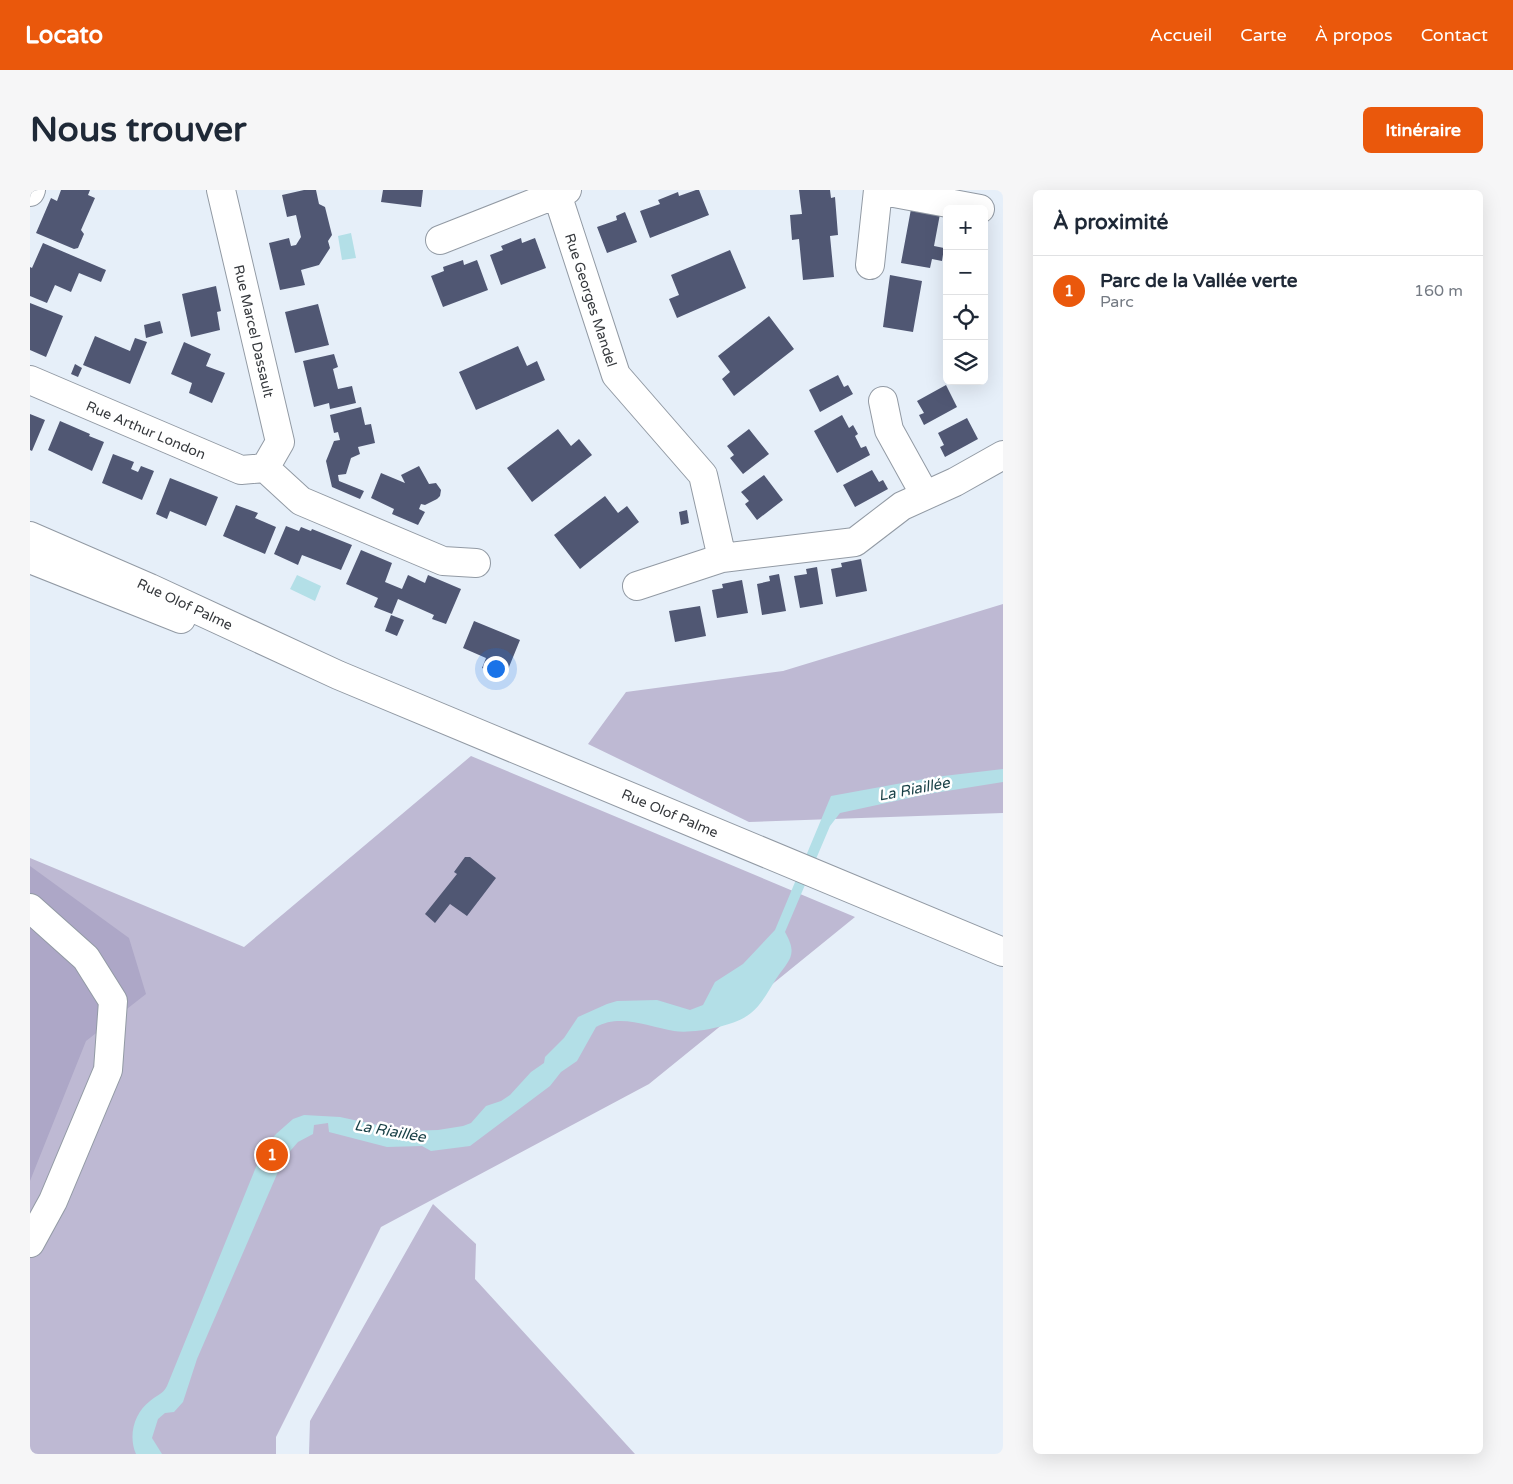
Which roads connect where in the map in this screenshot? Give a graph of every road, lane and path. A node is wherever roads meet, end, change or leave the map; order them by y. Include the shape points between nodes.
1 (221, 190) edge
2 (878, 190) edge
3 (562, 192) edge
4 (959, 205) edge
5 (988, 211) edge
6 (1003, 213) edge
7 (440, 240) dead end
8 (870, 265) dead end
9 (30, 380) edge
10 (884, 401) dead end
11 (1003, 455) edge
12 (265, 468) junction
13 (925, 495) junction
14 (30, 536) edge
15 (722, 558) junction
16 (30, 559) edge
17 (476, 563) dead end
18 (637, 586) dead end
19 (338, 675) junction
20 (30, 908) edge
21 (1003, 952) edge
22 (30, 1243) edge

1 - 12 street, Rue Marcel Dassault via 280,442
2 - 4 street
2 - 8 street
3 - 7 street
3 - 15 street, Rue Georges Mandel via 616,375 703,475
5 - 6 street
9 - 12 street, Rue Arthur London via 241,470
10 - 13 street via 889,430
11 - 13 street
12 - 17 street via 301,501 443,561
13 - 15 street via 902,506 855,542
14 - 19 street, Rue Olof Palme
15 - 18 street
16 - 19 street, Rue Olof Palme via 141,605
19 - 21 street, Rue Olof Palme
20 - 22 street via 86,958 113,1001 108,1070 53,1201

